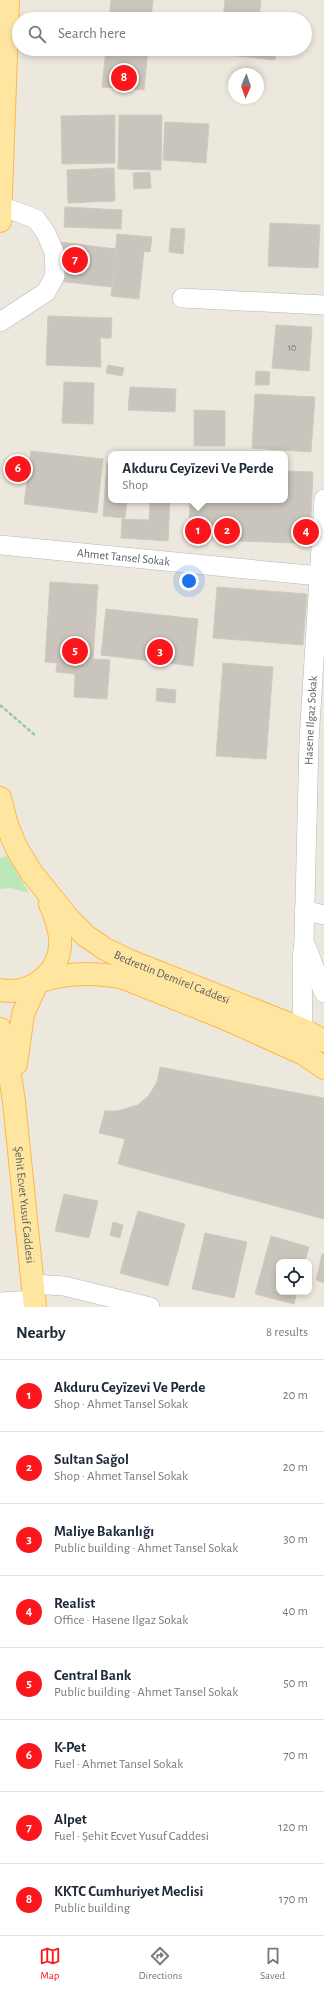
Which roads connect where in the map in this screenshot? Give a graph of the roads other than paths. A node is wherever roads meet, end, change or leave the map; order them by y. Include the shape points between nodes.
1 (8, 0) edge
2 (0, 214) edge
3 (182, 298) dead end
4 (324, 305) edge
5 (0, 322) edge
6 (324, 499) edge
7 (0, 545) edge
8 (319, 576) junction
9 (316, 743) edge
10 (0, 798) edge
11 (41, 883) junction
12 (304, 910) junction
13 (324, 915) edge
14 (304, 941) junction
15 (38, 983) junction
16 (0, 990) edge
17 (324, 993) edge
18 (0, 1029) edge
19 (302, 1030) junction
20 (324, 1041) edge
21 (304, 1054) junction
22 (324, 1068) edge
23 (14, 1102) junction
24 (34, 1297) edge
25 (0, 1302) edge
26 (150, 1307) edge

1 - 2 main road
2 - 5 street via 36,219 46,233 54,252 55,276 46,292
3 - 4 street
6 - 8 street, Hasene Ilgaz Sokak
7 - 8 street, Ahmet Tansel Sokak
8 - 9 street, Hasene Ilgaz Sokak
9 - 12 street, Hasene Ilgaz Sokak
10 - 11 main road via 16,847
11 - 15 main road, Şehit Ecvet Yusuf Caddesi via 60,930 61,942 55,964
11 - 19 main road, Bedrettin Demirel Caddesi via 86,936 116,955
12 - 13 street
12 - 14 street, Hasene Ilgaz Sokak
14 - 17 street, Hasene Ilgaz Sokak
14 - 19 street, Hasene Ilgaz Sokak
15 - 16 main road, Bedrettin Demirel Caddesi via 16,991
15 - 21 main road, Bedrettin Demirel Caddesi via 80,973 124,978 224,1018
15 - 23 main road, Şehit Ecvet Yusuf Caddesi via 26,1003 20,1027
18 - 23 main road, Şehit Ecvet Yusuf Caddesi via 5,1041
19 - 20 main road, Bedrettin Demirel Caddesi
19 - 21 street, Hasene Ilgaz Sokak
21 - 22 main road, Bedrettin Demirel Caddesi
23 - 24 main road, Şehit Ecvet Yusuf Caddesi
24 - 25 street
24 - 26 street via 64,1286

